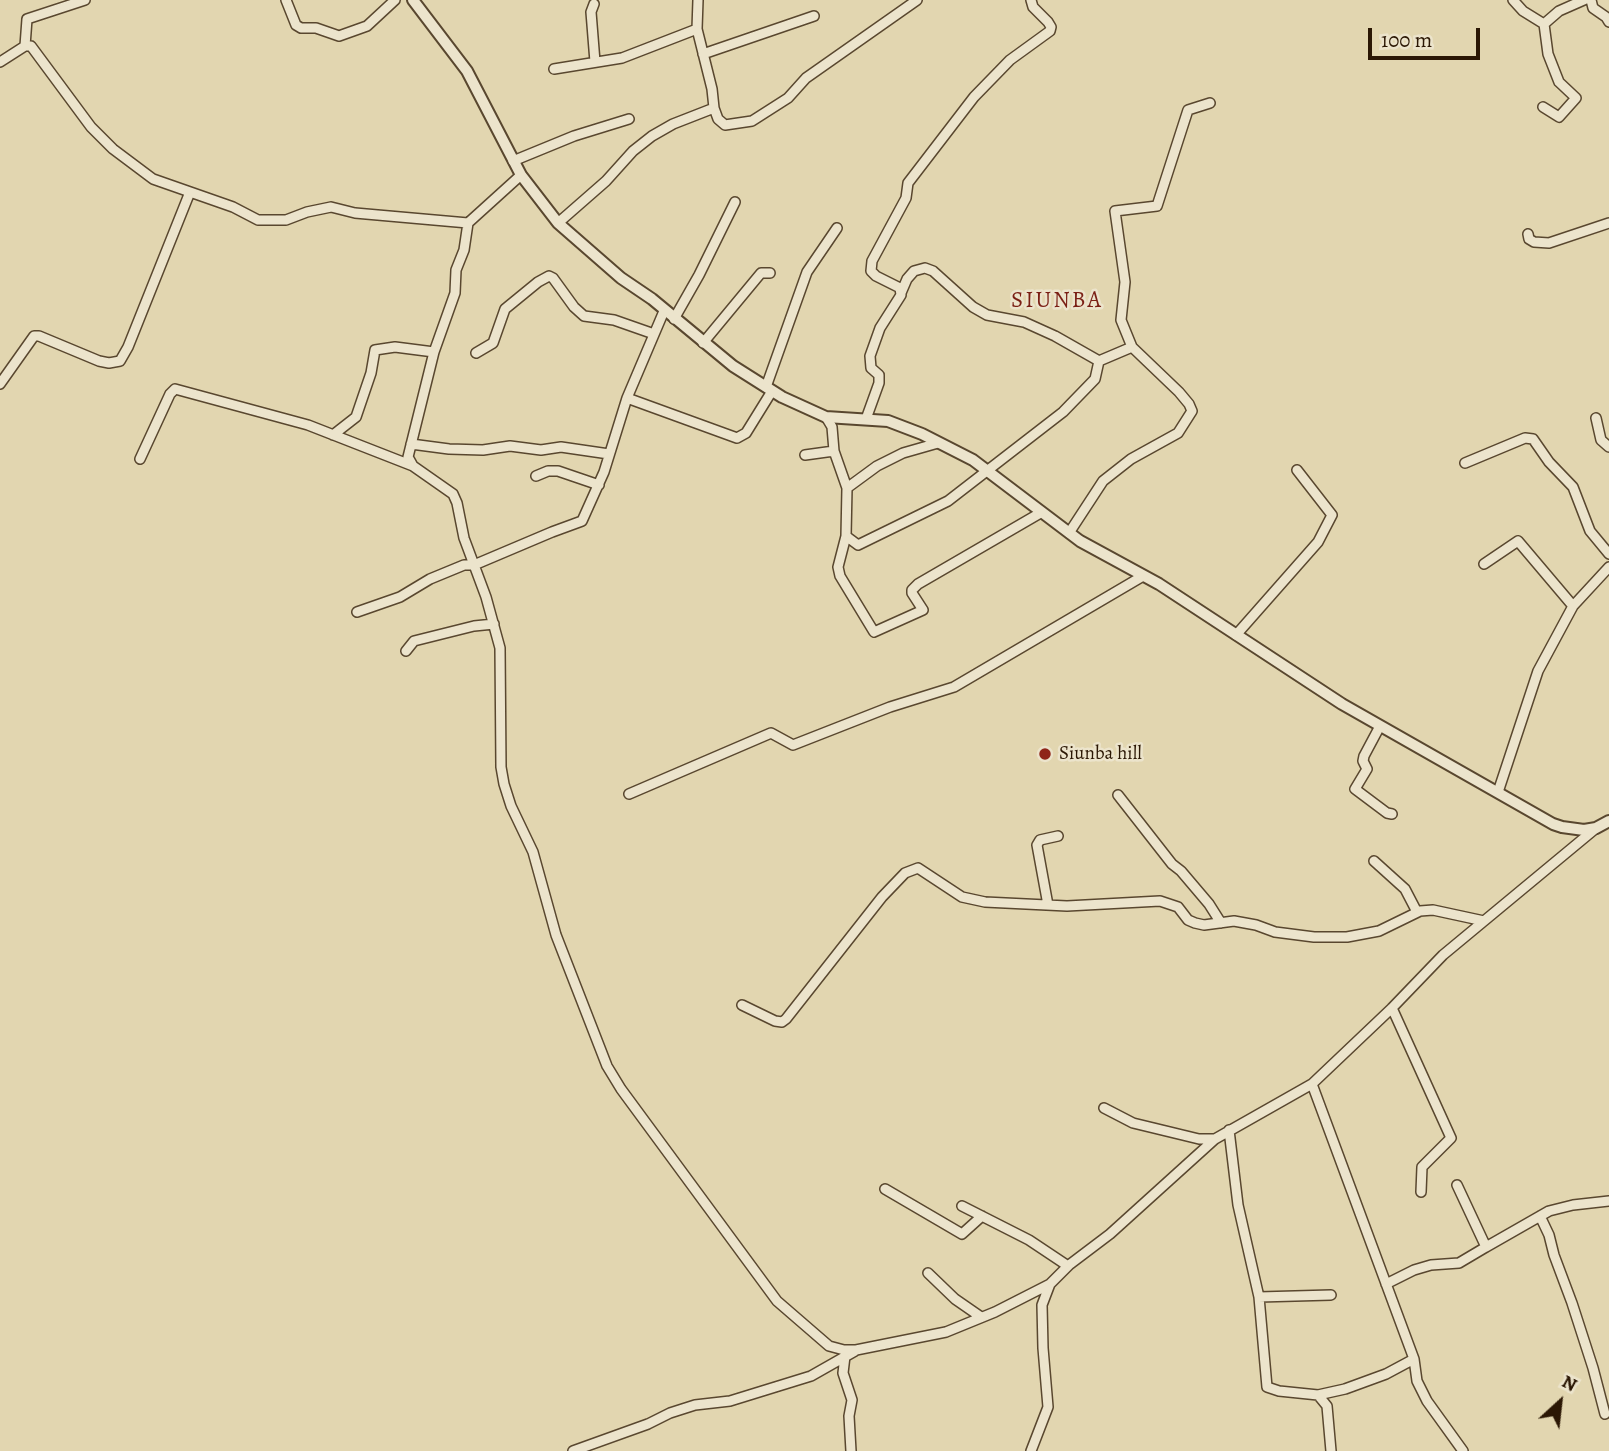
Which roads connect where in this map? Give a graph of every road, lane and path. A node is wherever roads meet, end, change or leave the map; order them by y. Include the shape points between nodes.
1 (85, 0) edge
2 (286, 0) edge
3 (394, 0) edge
4 (414, 0) edge
5 (698, 0) edge
6 (917, 0) edge
7 (1031, 0) edge
8 (1513, 0) edge
9 (1584, 0) edge
10 (1591, 0) edge
11 (594, 4) dead end
12 (814, 16) dead end
13 (1609, 22) edge
14 (1544, 24) junction
15 (697, 29) junction
16 (25, 46) junction
17 (703, 54) junction
18 (0, 62) edge
19 (595, 62) junction
20 (554, 69) dead end
21 (1210, 103) dead end
22 (1543, 107) dead end
23 (714, 108) junction
24 (629, 119) dead end
25 (513, 161) junction
26 (521, 175) junction
27 (190, 192) junction
28 (735, 202) dead end
29 (468, 223) junction
30 (558, 223) junction
31 (1609, 223) edge
32 (836, 228) dead end
33 (1528, 234) dead end
34 (770, 272) dead end
35 (901, 293) junction
36 (669, 315) junction
37 (654, 334) junction
38 (703, 343) junction
39 (1132, 347) junction
40 (434, 352) junction
41 (476, 353) dead end
42 (1099, 361) junction
43 (0, 384) edge
44 (769, 389) junction
45 (627, 398) junction
46 (826, 417) junction
47 (1596, 418) dead end
48 (866, 419) junction
49 (333, 435) junction
50 (938, 443) junction
51 (411, 444) junction
52 (1609, 447) edge
53 (834, 451) junction
54 (609, 454) junction
55 (805, 455) dead end
56 (141, 459) dead end
57 (1465, 463) dead end
58 (413, 466) junction
59 (986, 470) junction
60 (1297, 470) dead end
61 (536, 476) dead end
62 (599, 485) junction
63 (846, 488) junction
64 (1042, 512) junction
65 (1069, 533) junction
66 (846, 536) junction
67 (1609, 554) edge
68 (1484, 564) dead end
69 (474, 565) junction
70 (1609, 567) edge
71 (1143, 576) junction
72 (1573, 606) junction
73 (357, 612) dead end
74 (494, 624) junction
75 (1236, 635) junction
76 (406, 651) dead end
77 (1380, 726) junction
78 (1498, 792) junction
79 (629, 794) dead end
80 (1118, 795) dead end
81 (1392, 814) dead end
82 (1609, 821) edge
83 (1596, 828) junction
84 (1058, 836) dead end
85 (1374, 861) dead end
86 (1048, 905) junction
87 (1417, 912) junction
88 (1484, 921) junction
89 (1221, 923) junction
90 (742, 1005) dead end
91 (1392, 1008) junction
92 (1312, 1084) junction
93 (1104, 1108) dead end
94 (1229, 1130) junction
95 (1215, 1139) junction
96 (1457, 1185) dead end
97 (885, 1189) dead end
98 (1421, 1192) dead end
99 (1609, 1201) edge
100 (962, 1206) dead end
101 (982, 1216) junction
102 (1540, 1216) junction
103 (1486, 1247) junction
104 (1068, 1266) junction
105 (928, 1273) dead end
106 (1050, 1284) junction
107 (1385, 1284) junction
108 (1331, 1295) dead end
109 (1259, 1297) junction
110 (981, 1317) junction
111 (856, 1350) junction
112 (845, 1356) junction
113 (1414, 1359) junction
114 (1318, 1395) junction
115 (1605, 1414) dead end
116 (573, 1451) edge
117 (851, 1451) edge
118 (1031, 1451) edge
119 (1331, 1451) edge
120 (1463, 1451) edge

1 - 16 street via 27,19
2 - 3 street via 296,25 339,36 367,26
4 - 25 street via 467,71
5 - 15 street
6 - 23 street via 752,121 725,125
7 - 35 street via 1050,31 1010,61 974,97 908,183 906,198 872,261 871,271
8 - 14 street
9 - 14 street
10 - 13 street via 1593,8
11 - 19 street via 590,12
12 - 17 street
14 - 22 street via 1548,54 1559,82 1576,98 1559,117
15 - 17 street
15 - 19 street via 622,58
16 - 18 street
16 - 27 street via 35,50 91,127 113,149 153,179
17 - 23 street
19 - 20 street
21 - 39 street via 1188,110 1157,206 1115,211 1125,282 1121,320
23 - 30 street via 652,136
24 - 25 street
25 - 26 street
26 - 29 street
26 - 30 street
27 - 29 street via 258,220 286,220 331,207
27 - 43 street via 120,360 99,361 34,337
28 - 36 street via 699,275
29 - 40 street via 455,293
30 - 36 street
31 - 33 street via 1549,243 1534,242
32 - 44 street via 807,272
34 - 38 street via 761,273
35 - 42 street via 914,271 925,268 987,315 1024,323
35 - 48 street via 870,356 879,383
36 - 37 street
36 - 38 street
37 - 41 street via 614,320 584,316 549,276 505,309 493,344
37 - 45 street
38 - 44 street
39 - 42 street
39 - 65 street via 1179,392 1192,411 1178,433 1103,481
40 - 49 street via 375,349 356,417
40 - 51 street
42 - 59 street via 1095,379 1063,412
44 - 45 street via 746,433 737,438
44 - 46 street
45 - 54 street
46 - 48 street
46 - 53 street via 832,427
47 - 52 street via 1601,440
48 - 50 street via 888,421
49 - 56 street via 175,389
49 - 58 street
50 - 59 street
50 - 63 street via 903,453
51 - 54 street via 483,450 561,447
51 - 58 street via 408,457
53 - 55 street
53 - 63 street
54 - 62 street
57 - 67 street via 1532,439 1573,486 1590,531
58 - 69 street via 456,498
59 - 64 street
59 - 66 street via 948,500 881,536 858,545
60 - 75 street via 1332,515 1318,542
61 - 62 street via 558,471
62 - 69 street via 580,523
63 - 66 street
64 - 65 street
64 - 66 street via 918,584 912,593 923,610 874,632 840,576
65 - 71 street
68 - 72 street via 1518,541
69 - 73 street via 464,565 400,597
69 - 74 street
70 - 72 street
71 - 75 street
71 - 79 street via 954,687 793,745 771,733
72 - 78 street via 1538,671
74 - 76 street via 414,640
74 - 111 street via 501,668 504,784 533,852 556,934 607,1066 777,1301 829,1346
75 - 77 street
77 - 78 street
77 - 81 street via 1364,756 1367,769 1355,789
78 - 83 street via 1562,827
80 - 89 street
82 - 83 street
83 - 88 street
84 - 86 street via 1037,845
85 - 87 street via 1405,889
86 - 89 street via 1160,901 1178,907 1195,923
86 - 90 street via 962,897 918,868 905,873 882,897 786,1019 775,1021
87 - 88 street via 1433,910
87 - 89 street via 1379,931 1347,937 1314,937 1234,921
88 - 91 street
91 - 92 street
91 - 98 street via 1451,1138 1422,1167
92 - 94 street
92 - 107 street
93 - 95 street via 1133,1124
94 - 95 street
94 - 109 street via 1238,1205
95 - 104 street
96 - 103 street
97 - 101 street via 962,1234
99 - 102 street via 1573,1205
100 - 101 street
101 - 104 street
102 - 103 street
102 - 115 street
103 - 107 street via 1459,1263 1423,1267
104 - 106 street
105 - 110 street
106 - 110 street
106 - 118 street via 1042,1305 1048,1407
107 - 113 street
108 - 109 street
109 - 114 street via 1267,1387
110 - 111 street via 946,1332
111 - 112 street
112 - 116 street via 811,1376 730,1401 695,1405
112 - 117 street via 843,1373 852,1400
113 - 114 street via 1386,1374
113 - 120 street via 1417,1381 1427,1401
114 - 119 street via 1327,1406

